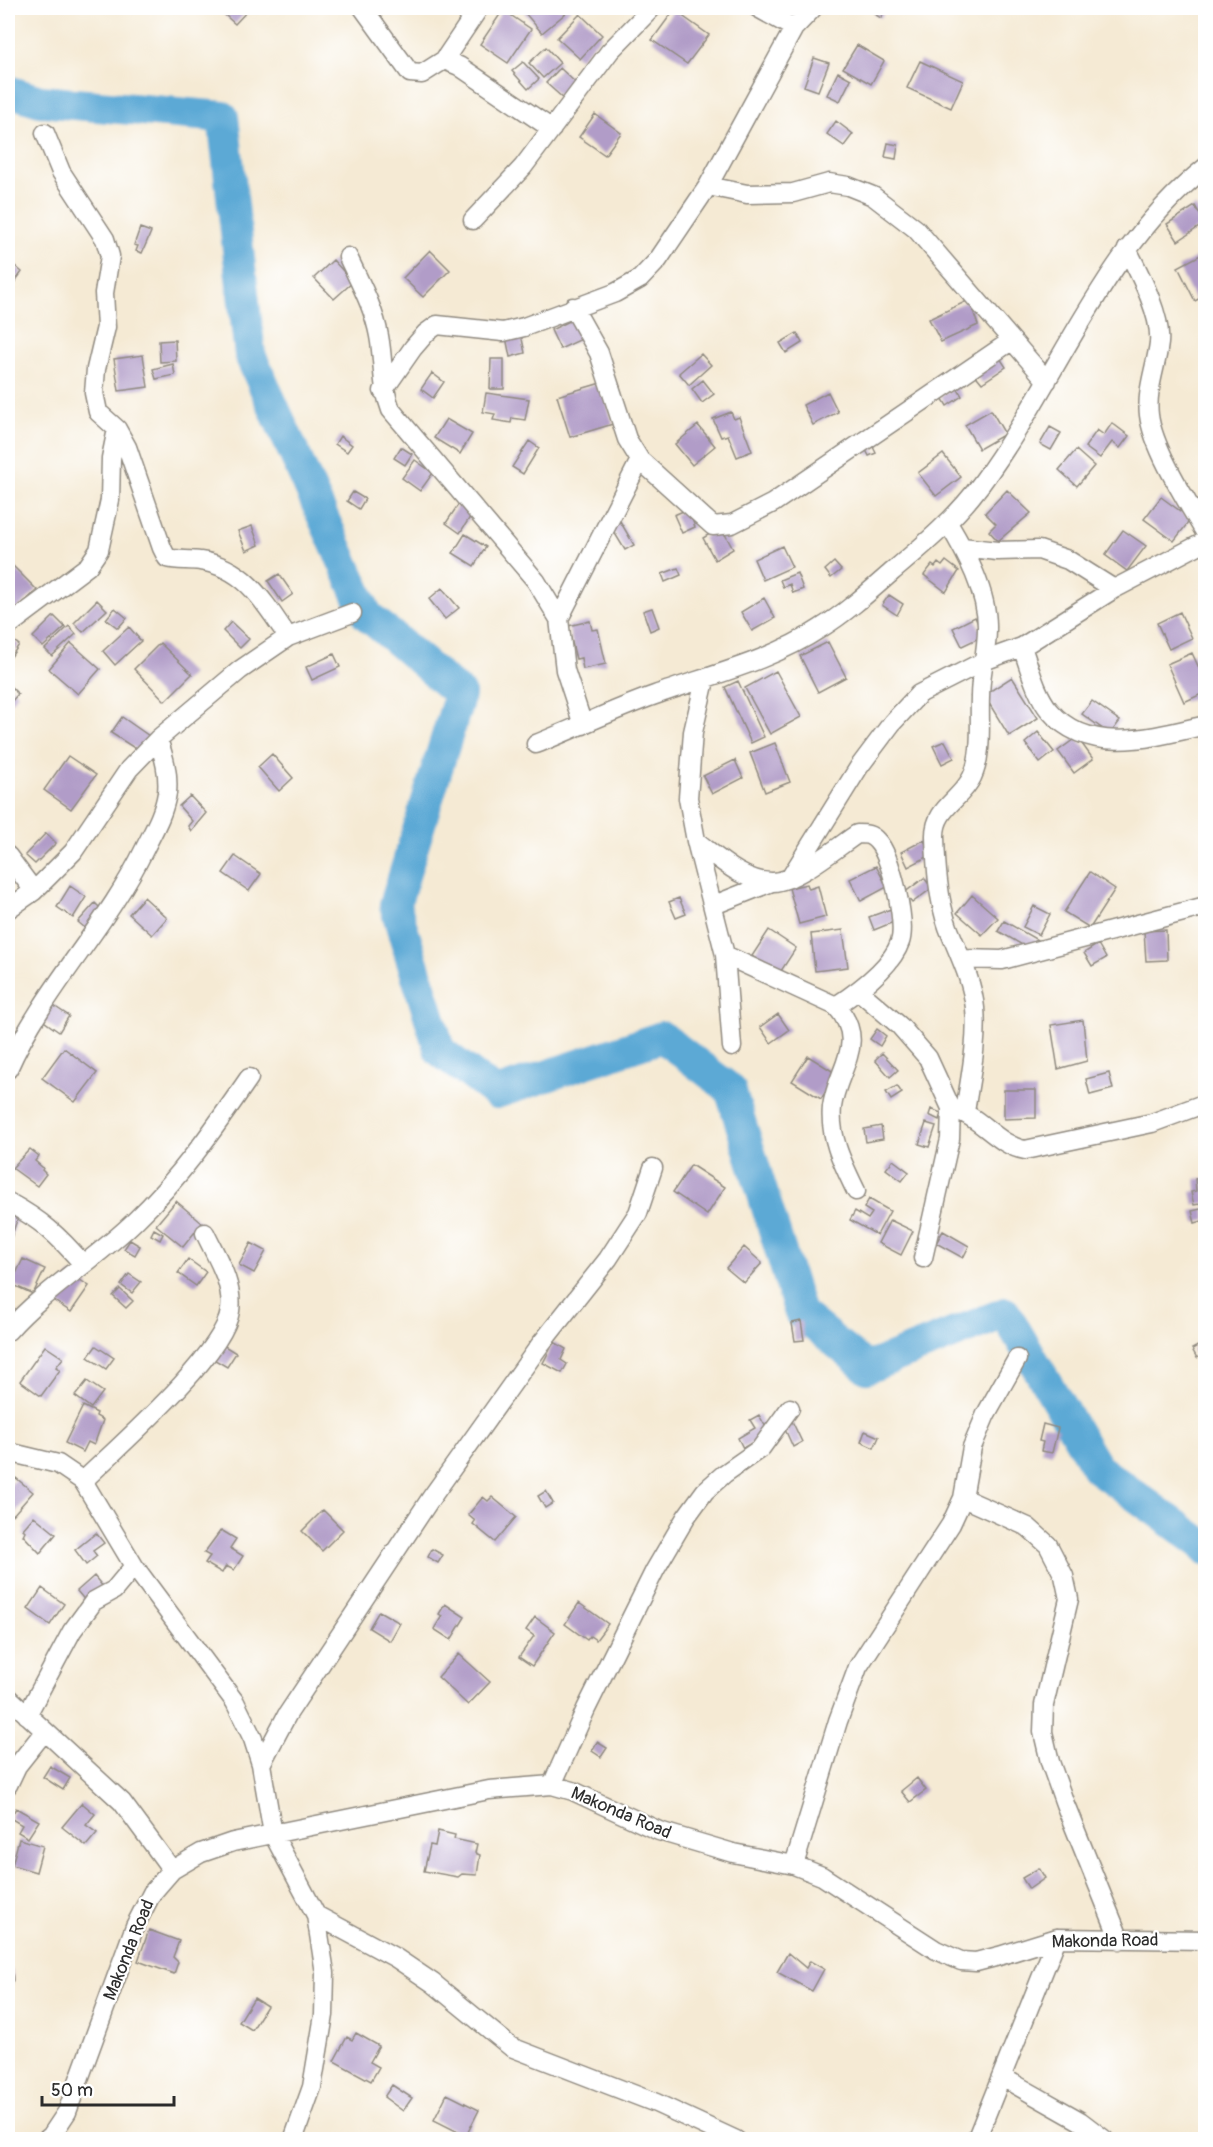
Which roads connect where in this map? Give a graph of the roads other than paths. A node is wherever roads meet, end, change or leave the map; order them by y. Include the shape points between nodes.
1 (363, 8) edge
2 (479, 8) edge
3 (652, 8) edge
4 (758, 8) edge
5 (813, 8) edge
6 (794, 28) junction
7 (444, 60) junction
8 (552, 129) junction
9 (45, 133) dead end
10 (1206, 167) edge
11 (708, 186) junction
12 (473, 220) dead end
13 (1127, 249) junction
14 (348, 257) dead end
15 (573, 307) junction
16 (1011, 342) junction
17 (1047, 381) junction
18 (384, 391) junction
19 (117, 429) junction
20 (640, 460) junction
21 (948, 523) junction
22 (1206, 534) edge
23 (1206, 541) edge
24 (962, 547) junction
25 (1114, 589) junction
26 (352, 613) dead end
27 (559, 619) junction
28 (8, 626) edge
29 (288, 637) junction
30 (1022, 647) junction
31 (986, 660) junction
32 (705, 680) junction
33 (583, 725) junction
34 (1206, 725) edge
35 (158, 739) junction
36 (536, 744) dead end
37 (696, 842) junction
38 (8, 856) edge
39 (781, 880) junction
40 (33, 891) junction
41 (714, 905) junction
42 (1206, 906) edge
43 (8, 909) edge
44 (725, 955) junction
45 (963, 959) junction
46 (859, 991) junction
47 (836, 1006) junction
48 (732, 1047) dead end
49 (8, 1069) edge
50 (249, 1078) dead end
51 (1206, 1103) edge
52 (958, 1110) junction
53 (653, 1168) dead end
54 (855, 1191) dead end
55 (8, 1202) edge
56 (205, 1233) dead end
57 (923, 1258) dead end
58 (83, 1264) junction
59 (8, 1331) edge
60 (1017, 1359) dead end
61 (790, 1408) dead end
62 (8, 1452) edge
63 (83, 1480) junction
64 (963, 1498) junction
65 (134, 1566) junction
66 (8, 1697) edge
67 (27, 1715) junction
68 (44, 1732) junction
69 (261, 1764) junction
70 (8, 1785) edge
71 (552, 1785) junction
72 (273, 1834) junction
73 (794, 1865) junction
74 (172, 1870) junction
75 (316, 1915) junction
76 (1057, 1938) junction
77 (1120, 1940) junction
78 (1206, 1940) edge
79 (1002, 2077) junction
80 (46, 2139) edge
81 (293, 2139) edge
82 (736, 2139) edge
83 (976, 2139) edge
84 (1105, 2139) edge

1 - 7 street via 410,73 422,74
2 - 7 street
3 - 8 street via 610,51
4 - 6 street
5 - 6 street
6 - 11 street
7 - 8 street via 459,66
8 - 12 street via 523,167
9 - 19 street via 61,172 105,239 110,256 104,292 106,327 94,393 98,412
10 - 13 street via 1163,206
11 - 15 street via 658,260 640,279 615,293
11 - 16 street via 747,194 793,193 829,183 873,196 916,229
13 - 17 street
13 - 22 street via 1148,292 1159,341 1149,387 1149,416 1166,464
14 - 18 street via 374,312
15 - 18 street via 502,332 437,325 413,348
15 - 20 street via 599,353 627,439
16 - 17 street
16 - 20 street via 773,503 732,524 713,526 702,519
17 - 21 street via 980,485
18 - 27 street via 392,410 412,436 536,580
19 - 28 street via 111,458 110,500 99,550 88,566
19 - 29 street via 167,558 224,567 247,582
20 - 27 street
21 - 24 street
21 - 32 street via 820,629
23 - 25 street
24 - 25 street via 1039,550 1068,560
24 - 31 street via 978,586 987,625
25 - 30 street
26 - 29 street
27 - 33 street via 565,670
29 - 35 street via 240,670
30 - 31 street
30 - 34 street via 1049,710 1079,735 1125,740
31 - 39 street via 918,694 859,767
31 - 45 street via 976,766 965,787 940,814 935,834 942,903
32 - 33 street via 655,695
32 - 37 street via 693,732 688,798
33 - 36 street
35 - 40 street via 129,769 73,852
35 - 49 street via 167,767 163,811 129,882 45,1000
37 - 39 street via 749,877
37 - 41 street
38 - 40 street
39 - 41 street
39 - 46 street via 857,834 868,834 879,843 900,901 903,933 889,960
40 - 43 street
41 - 44 street
42 - 45 street via 1002,960
44 - 47 street
44 - 48 street
45 - 52 street via 975,1007 975,1031
46 - 47 street
46 - 52 street via 900,1026 928,1058
47 - 54 street via 847,1018 852,1035 832,1105 832,1128 839,1156
50 - 58 street via 180,1174 134,1222
51 - 52 street via 1152,1123 1025,1150 1012,1148
52 - 57 street
53 - 69 street via 638,1213 608,1259 462,1453 287,1715
55 - 58 street via 58,1234
56 - 63 street via 230,1286 230,1312 223,1329 162,1405
58 - 59 street via 23,1313
60 - 64 street via 972,1447
61 - 71 street via 761,1448 711,1485 686,1516 655,1570
62 - 63 street via 58,1464
63 - 65 street
64 - 73 street via 951,1524 858,1667
64 - 77 street via 1028,1527 1048,1545 1064,1576 1069,1599 1044,1705 1043,1732 1057,1783
65 - 67 street via 114,1590 94,1601 72,1631
65 - 69 street via 235,1702
66 - 67 street
67 - 68 street
68 - 70 street via 17,1766
68 - 74 street via 122,1802
69 - 72 street
71 - 72 street, Makonda Road via 489,1790
71 - 73 street, Makonda Road via 659,1831 733,1853
72 - 74 street, Makonda Road via 201,1853
72 - 75 street
73 - 76 street, Makonda Road via 822,1876 936,1950 961,1961 987,1959
74 - 80 street, Makonda Road via 152,1893 135,1926 67,2112
75 - 81 street via 325,1973 324,2015 312,2087
75 - 82 street via 434,1983 511,2047 656,2103
76 - 77 street, Makonda Road
76 - 79 street
77 - 78 street, Makonda Road
79 - 83 street
79 - 84 street

